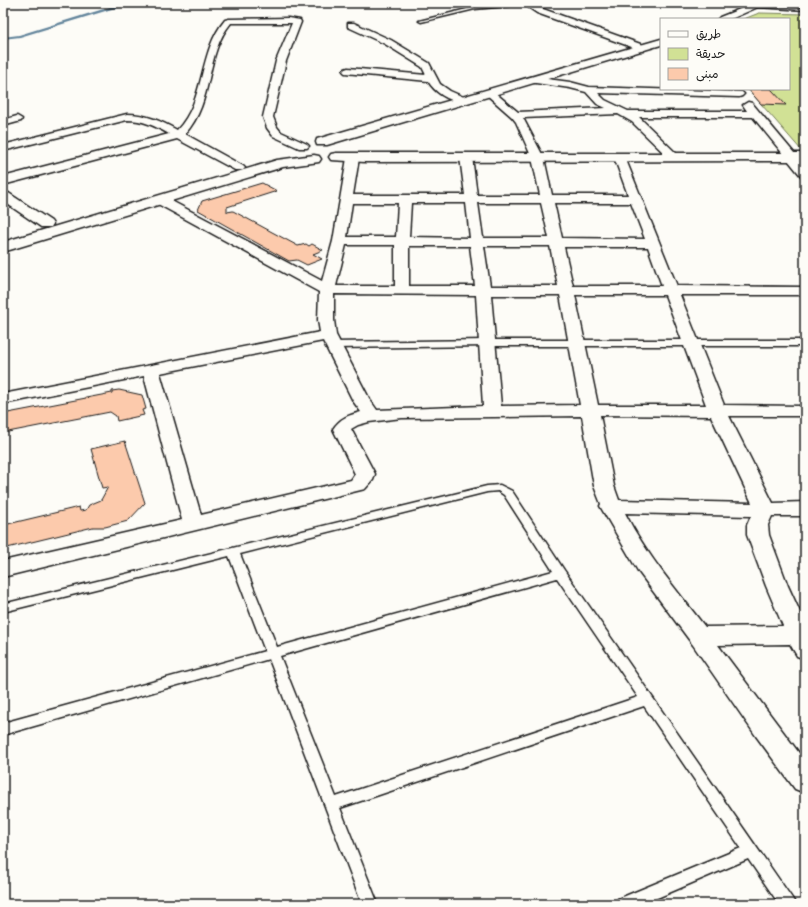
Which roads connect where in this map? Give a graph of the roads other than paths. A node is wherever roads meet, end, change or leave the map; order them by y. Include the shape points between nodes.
1 (526, 3) edge
2 (759, 5) edge
3 (805, 9) edge
4 (726, 18) edge
5 (421, 21) dead end
6 (351, 26) dead end
7 (655, 45) edge
8 (348, 71) dead end
9 (432, 78) junction
10 (532, 80) junction
11 (588, 90) junction
12 (737, 92) edge
13 (490, 93) junction
14 (462, 100) junction
15 (144, 108) dead end
16 (623, 112) junction
17 (755, 114) junction
18 (516, 115) junction
19 (17, 120) dead end
20 (3, 123) edge
21 (181, 132) junction
22 (301, 147) junction
23 (3, 148) edge
24 (344, 148) junction
25 (466, 157) junction
26 (674, 157) junction
27 (798, 157) edge
28 (538, 158) junction
29 (620, 158) junction
30 (314, 159) junction
31 (238, 168) junction
32 (805, 173) edge
33 (3, 181) edge
34 (3, 195) edge
35 (471, 198) junction
36 (546, 198) junction
37 (347, 199) junction
38 (405, 199) junction
39 (635, 199) junction
40 (160, 200) junction
41 (46, 224) junction
42 (3, 237) edge
43 (340, 241) junction
44 (402, 242) junction
45 (477, 242) junction
46 (556, 242) junction
47 (651, 243) junction
48 (3, 247) edge
49 (327, 290) junction
50 (483, 290) junction
51 (566, 290) junction
52 (402, 291) junction
53 (671, 291) junction
54 (805, 291) edge
55 (330, 340) junction
56 (488, 343) junction
57 (578, 343) junction
58 (691, 343) junction
59 (805, 343) edge
60 (151, 370) junction
61 (3, 399) edge
62 (591, 410) junction
63 (717, 410) junction
64 (805, 411) edge
65 (492, 412) junction
66 (373, 416) junction
67 (610, 506) junction
68 (805, 509) edge
69 (766, 510) junction
70 (193, 524) junction
71 (233, 551) junction
72 (3, 569) edge
73 (560, 573) junction
74 (3, 608) edge
75 (699, 636) junction
76 (803, 640) edge
77 (273, 654) junction
78 (647, 700) junction
79 (3, 729) edge
80 (805, 781) edge
81 (331, 804) junction
82 (751, 851) junction
83 (370, 904) edge
84 (624, 904) edge
85 (788, 904) edge

1 - 5 lane via 475,8
1 - 7 street via 547,14
2 - 3 lane
2 - 4 main road
6 - 9 street via 388,42 426,65
7 - 10 main road
8 - 9 street
9 - 14 street via 440,89
10 - 11 street
10 - 13 main road
11 - 12 street
11 - 16 street via 601,102
12 - 17 street
13 - 14 main road
13 - 18 street
14 - 24 main road
15 - 21 street
16 - 17 street
16 - 18 street
16 - 26 street via 636,120
17 - 27 street
18 - 28 street
19 - 20 street
21 - 22 street via 194,117 201,98 209,57 228,21 293,20 297,24 281,61 268,117 277,134
21 - 23 street via 147,118 127,117
21 - 31 street
21 - 33 street
22 - 24 main road via 322,142
22 - 30 main road via 299,153 302,156
22 - 31 main road
24 - 25 main road via 382,157
24 - 30 main road
24 - 37 street
25 - 28 main road
25 - 35 street
26 - 27 main road
26 - 29 main road
27 - 32 street
28 - 29 main road
28 - 36 street
29 - 39 street
30 - 40 main road via 282,163
31 - 41 main road
34 - 41 street
35 - 36 street
35 - 38 street
35 - 45 street
36 - 39 street
36 - 46 street
37 - 38 street
37 - 43 street
38 - 44 street
39 - 47 street
40 - 48 main road
40 - 49 street
41 - 42 main road
43 - 44 street
43 - 49 street
44 - 45 street
44 - 52 street
45 - 46 street
45 - 50 street
46 - 47 street
46 - 51 street
47 - 53 street
49 - 52 street
49 - 55 street via 326,320
50 - 51 street
50 - 52 street
50 - 56 street
51 - 53 street
51 - 57 street
53 - 54 street
53 - 58 street
55 - 56 lane
55 - 60 street
55 - 66 street via 362,401
56 - 57 lane
56 - 65 street
57 - 58 lane
57 - 62 street
58 - 59 lane
58 - 63 street
60 - 61 street
60 - 70 street
62 - 63 street
62 - 65 street
62 - 67 street via 604,486
63 - 64 street
63 - 69 street
65 - 66 street via 402,413
66 - 70 street via 349,421 342,429 365,474 358,485
67 - 69 street
67 - 75 street via 646,566
68 - 69 street
69 - 76 street via 757,522 756,528 763,552
70 - 72 street
71 - 73 lane via 487,488 496,488 508,494
71 - 74 lane
71 - 77 lane
73 - 77 lane
73 - 78 lane
75 - 76 street
75 - 80 street
77 - 79 lane
77 - 81 lane
78 - 81 lane
78 - 82 lane
81 - 83 lane
82 - 84 lane
82 - 85 lane

